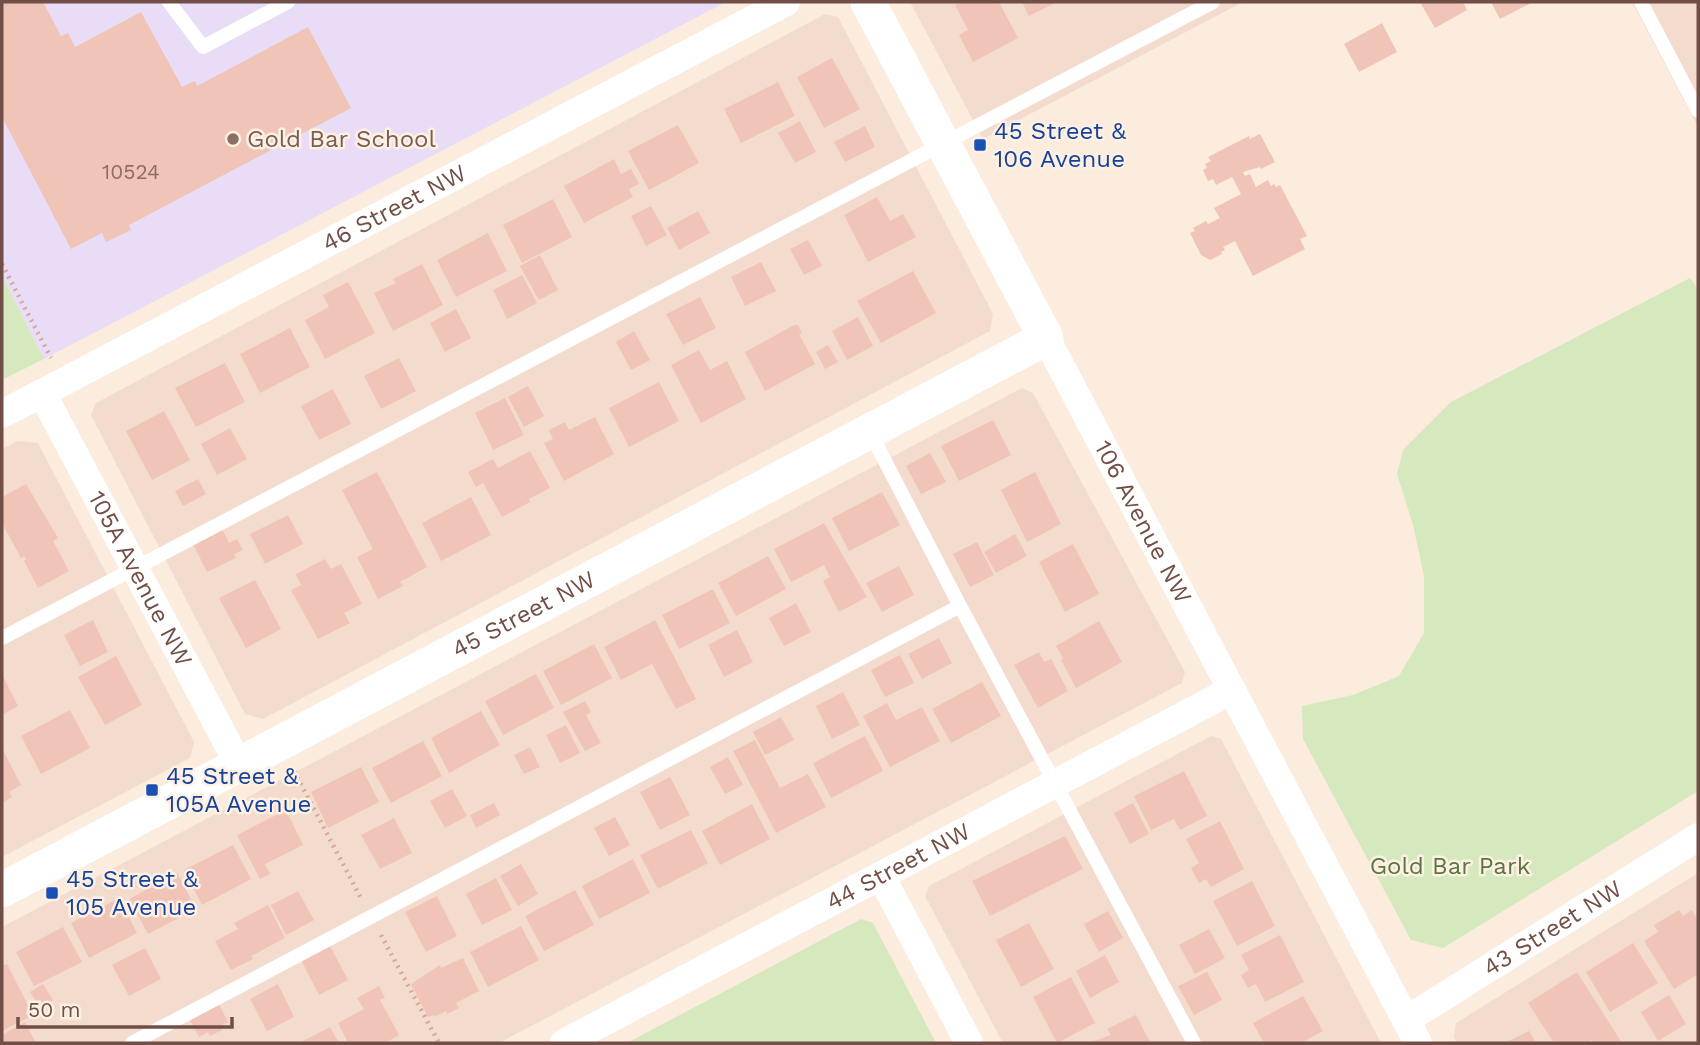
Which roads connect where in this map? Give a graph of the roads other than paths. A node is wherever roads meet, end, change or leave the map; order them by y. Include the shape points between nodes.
1 (169, 2) edge
2 (289, 2) edge
3 (786, 2) edge
4 (868, 2) edge
5 (1213, 2) edge
6 (1641, 2) edge
7 (1698, 111) edge
8 (944, 145) junction
9 (1046, 338) junction
10 (42, 393) junction
11 (2, 414) edge
12 (870, 431) junction
13 (134, 567) junction
14 (960, 606) junction
15 (2, 638) edge
16 (1232, 690) junction
17 (239, 765) junction
18 (1056, 783) junction
19 (1698, 838) edge
20 (881, 876) junction
21 (2, 890) edge
22 (1412, 1031) edge
23 (132, 1043) edge
24 (564, 1043) edge
25 (969, 1043) edge
26 (1194, 1043) edge

1 - 2 lane via 203,47
3 - 10 street, 46 Street NW
4 - 8 street, 106 Avenue NW
5 - 8 lane
6 - 7 lane
8 - 9 street, 106 Avenue NW
8 - 13 lane
9 - 12 street, 45 Street NW
9 - 16 street, 106 Avenue NW
10 - 11 street, 46 Street NW
10 - 13 street, 105A Avenue NW
12 - 14 lane
12 - 17 street, 45 Street NW
13 - 15 lane
13 - 17 street, 105A Avenue NW
14 - 18 lane
14 - 23 lane
16 - 18 street, 44 Street NW
16 - 22 street, 106 Avenue NW
17 - 21 street, 45 Street NW
18 - 20 street, 44 Street NW
18 - 26 lane
19 - 22 street, 43 Street NW
20 - 24 street, 44 Street NW
20 - 25 street

